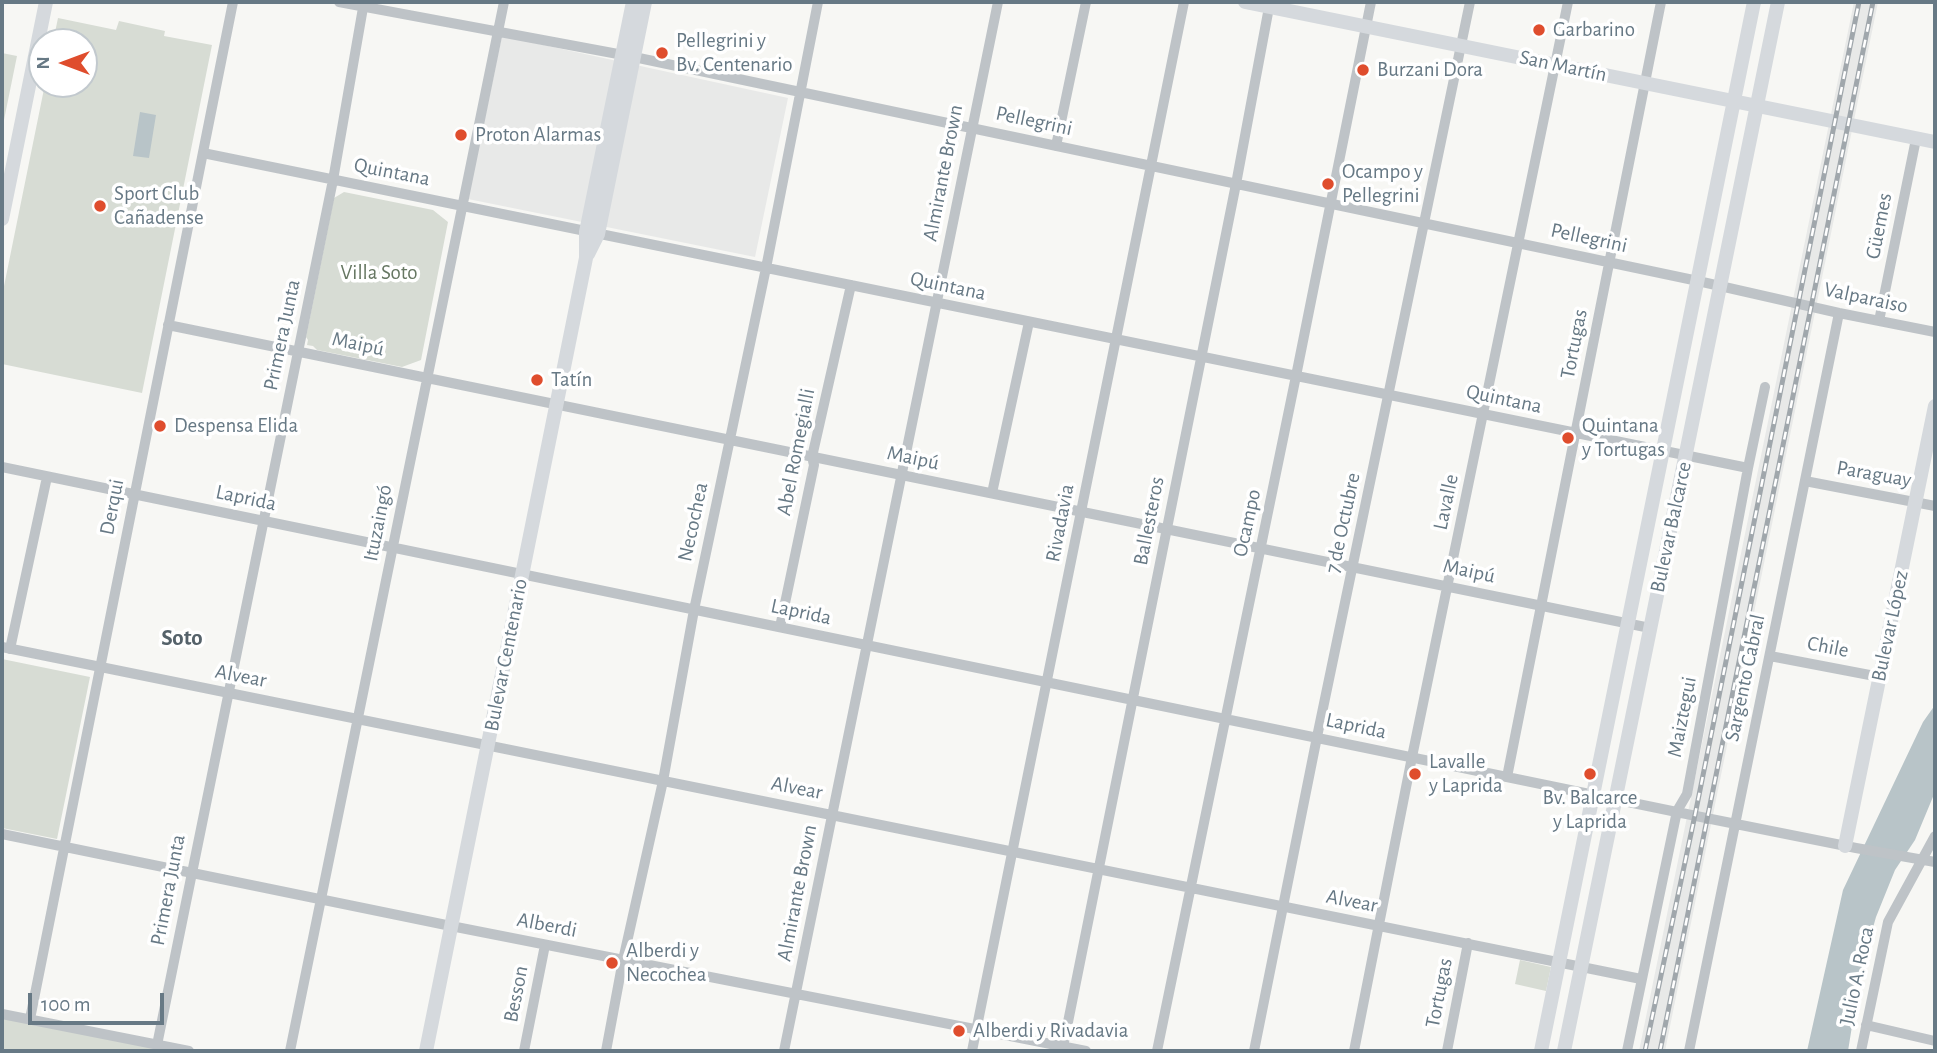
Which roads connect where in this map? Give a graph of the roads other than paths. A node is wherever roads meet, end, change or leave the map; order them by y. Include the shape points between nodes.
1 (46, 2) edge
2 (233, 2) edge
3 (339, 2) edge
4 (504, 2) edge
5 (633, 2) edge
6 (645, 2) edge
7 (818, 2) edge
8 (998, 2) edge
9 (1086, 2) edge
10 (1185, 2) edge
11 (1245, 2) edge
12 (1371, 2) edge
13 (1470, 2) edge
14 (1568, 2) edge
15 (1661, 2) edge
16 (1754, 2) edge
17 (1778, 2) edge
18 (364, 4) edge
19 (1269, 4) edge
20 (1367, 26) junction
21 (498, 30) junction
22 (1461, 46) junction
23 (628, 56) junction
24 (1555, 65) junction
25 (1645, 83) junction
26 (800, 92) junction
27 (1734, 102) junction
28 (1758, 107) junction
29 (972, 128) junction
30 (1916, 139) junction
31 (1935, 142) edge
32 (1056, 146) junction
33 (203, 153) junction
34 (1151, 166) junction
35 (333, 180) junction
36 (1236, 184) junction
37 (1332, 204) junction
38 (462, 206) junction
39 (2, 219) edge
40 (1424, 223) junction
41 (592, 233) junction
42 (1518, 243) junction
43 (1609, 262) junction
44 (766, 268) junction
45 (1698, 281) junction
46 (851, 285) junction
47 (1721, 286) junction
48 (937, 303) junction
49 (1839, 313) junction
50 (1879, 321) junction
51 (1029, 322) junction
52 (168, 325) junction
53 (1935, 332) edge
54 (1116, 340) junction
55 (298, 351) junction
56 (1202, 357) junction
57 (1296, 376) junction
58 (427, 378) junction
59 (1765, 387) dead end
60 (1389, 395) junction
61 (556, 404) junction
62 (1935, 406) edge
63 (1484, 414) junction
64 (1576, 433) junction
65 (730, 440) junction
66 (1663, 451) junction
67 (1686, 456) junction
68 (812, 457) junction
69 (2, 467) edge
70 (1748, 468) junction
71 (901, 475) junction
72 (47, 477) junction
73 (1805, 481) junction
74 (992, 493) junction
75 (134, 495) junction
76 (1916, 502) junction
77 (1935, 506) edge
78 (1082, 512) junction
79 (262, 521) junction
80 (1167, 529) junction
81 (393, 548) junction
82 (1261, 548) junction
83 (1354, 567) junction
84 (522, 574) junction
85 (1448, 587) junction
86 (1542, 606) junction
87 (694, 610) junction
88 (1628, 623) junction
89 (780, 627) junction
90 (1650, 628) junction
91 (867, 645) junction
92 (6, 648) edge
93 (1770, 656) junction
94 (100, 667) junction
95 (1880, 677) junction
96 (1047, 682) junction
97 (228, 693) junction
98 (1133, 700) junction
99 (358, 719) junction
100 (1225, 719) junction
101 (1317, 737) junction
102 (488, 745) junction
103 (1412, 757) junction
104 (1507, 777) junction
105 (663, 781) junction
106 (1592, 794) junction
107 (1615, 799) junction
108 (1675, 811) junction
109 (832, 815) junction
110 (1734, 823) junction
111 (2, 834) edge
112 (1935, 836) edge
113 (64, 847) junction
114 (1851, 847) junction
115 (1013, 852) junction
116 (1921, 860) junction
117 (1935, 862) edge
118 (1098, 869) junction
119 (191, 873) junction
120 (1192, 888) junction
121 (322, 900) junction
122 (1284, 906) junction
123 (451, 926) junction
124 (1380, 926) junction
125 (1468, 943) junction
126 (545, 945) junction
127 (623, 960) junction
128 (1559, 962) junction
129 (1582, 967) junction
130 (1642, 979) junction
131 (796, 994) junction
132 (2, 1014) edge
133 (30, 1019) junction
134 (1866, 1025) junction
135 (976, 1030) junction
136 (1935, 1041) edge
137 (157, 1045) junction
138 (1063, 1047) junction
139 (189, 1051) edge
140 (290, 1051) edge
141 (426, 1051) edge
142 (524, 1051) edge
143 (606, 1051) edge
144 (785, 1051) edge
145 (972, 1051) edge
146 (1086, 1051) edge
147 (1157, 1051) edge
148 (1254, 1051) edge
149 (1354, 1051) edge
150 (1447, 1051) edge
151 (1541, 1051) edge
152 (1564, 1051) edge
153 (1627, 1051) edge
154 (1689, 1051) edge
155 (1861, 1051) edge

1 - 39 main road
2 - 33 street, Derqui
3 - 18 street, Pellegrini
4 - 21 street, Ituzaingó
5 - 23 main road, Bulevar Centenario
6 - 23 main road, Bulevar Centenario
7 - 26 street, Necochea
8 - 29 street, Almirante Brown
9 - 32 street
10 - 34 street, Rivadavia
11 - 19 main road, San Martín
12 - 20 street, Ocampo
13 - 22 street, 7 de Octubre
14 - 24 street, Lavalle
15 - 25 street, Tortugas
16 - 27 main road, Bulevar Balcarce
17 - 28 main road, Bulevar Balcarce
18 - 21 street, Pellegrini
18 - 35 street, Primera Junta
19 - 20 main road, San Martín
19 - 36 street, Ballesteros
20 - 22 main road, San Martín
20 - 37 street, Ocampo
21 - 23 street, Pellegrini
21 - 38 street, Ituzaingó
22 - 24 main road, San Martín
22 - 40 street, 7 de Octubre
23 - 26 street, Pellegrini
23 - 41 main road, Bulevar Centenario
24 - 25 main road, San Martín
24 - 42 street, Lavalle
25 - 27 main road, San Martín
25 - 43 street, Tortugas
26 - 29 street, Pellegrini
26 - 44 street, Necochea
27 - 28 main road, San Martín
27 - 45 main road, Bulevar Balcarce
28 - 30 main road, San Martín
28 - 47 main road, Bulevar Balcarce
29 - 32 street, Pellegrini
29 - 48 street, Almirante Brown
30 - 31 main road, San Martín
30 - 50 street, Güemes
32 - 34 street, Pellegrini
33 - 35 street, Quintana
33 - 52 street, Derqui
34 - 36 street, Pellegrini
34 - 54 street, Rivadavia
35 - 38 street, Quintana
35 - 55 street, Primera Junta
36 - 37 street, Pellegrini
36 - 56 street, Ballesteros
37 - 40 street, Pellegrini
37 - 57 street, Ocampo
38 - 41 street, Quintana
38 - 58 street, Ituzaingó
40 - 42 street, Pellegrini
40 - 60 street, 7 de Octubre
41 - 44 street, Quintana
41 - 61 main road, Bulevar Centenario
42 - 43 street, Pellegrini
42 - 63 street, Lavalle
43 - 45 street, Pellegrini
43 - 64 street, Tortugas
44 - 46 street, Quintana
44 - 65 street, Necochea
45 - 47 street, Pellegrini
45 - 66 main road, Bulevar Balcarce
46 - 48 street, Quintana
46 - 68 street, Abel Romegialli
47 - 49 street, Valparaiso
47 - 67 main road, Bulevar Balcarce
48 - 51 street, Quintana
48 - 71 street, Almirante Brown
49 - 50 street, Valparaiso
49 - 73 street, Sargento Cabral
50 - 53 street, Valparaiso
51 - 54 street, Quintana
51 - 74 street
52 - 55 street, Maipú
52 - 75 street, Derqui
54 - 56 street, Quintana
54 - 78 street, Rivadavia
55 - 58 street, Maipú
55 - 79 street, Primera Junta
56 - 57 street, Quintana
56 - 80 street, Ballesteros
57 - 60 street, Quintana
57 - 82 street, Ocampo
58 - 61 street, Maipú
58 - 81 street, Ituzaingó
59 - 70 street, Maiztegui
60 - 63 street, Quintana
60 - 83 street, 7 de Octubre
61 - 65 street, Maipú
61 - 84 main road, Bulevar Centenario
62 - 76 main road, Bulevar López
63 - 64 street, Quintana
63 - 85 street, Lavalle
64 - 66 street, Quintana
64 - 86 street, Tortugas
65 - 68 street, Maipú
65 - 87 street, Necochea
66 - 67 street, Quintana
66 - 88 main road, Bulevar Balcarce
67 - 70 street, Quintana
67 - 90 main road, Bulevar Balcarce
68 - 71 street, Maipú
68 - 89 street, Abel Romegialli
69 - 72 street, Laprida
70 - 108 street, Maiztegui via 1687,794
71 - 74 street, Maipú
71 - 91 street, Almirante Brown
72 - 75 street, Laprida
72 - 92 street
73 - 76 street, Paraguay
73 - 93 street, Sargento Cabral
74 - 78 street, Maipú
75 - 79 street, Laprida
75 - 94 street, Derqui
76 - 77 street, Paraguay
76 - 95 main road, Bulevar López
78 - 80 street, Maipú
78 - 96 street, Rivadavia
79 - 81 street, Laprida
79 - 97 street, Primera Junta
80 - 82 street, Maipú
80 - 98 street, Ballesteros
81 - 84 street, Laprida
81 - 99 street, Ituzaingó
82 - 83 street, Maipú
82 - 100 street, Ocampo
83 - 85 street, Maipú
83 - 101 street, 7 de Octubre
84 - 87 street, Laprida
84 - 102 main road, Bulevar Centenario
85 - 86 street, Maipú
85 - 103 street, Lavalle
86 - 88 street, Maipú
86 - 104 street, Tortugas
87 - 89 street, Laprida
87 - 105 street, Necochea
88 - 90 street, Maipú
88 - 106 main road, Bulevar Balcarce
89 - 91 street, Laprida
90 - 107 main road, Bulevar Balcarce
91 - 96 street, Laprida
91 - 109 street, Almirante Brown
92 - 94 street, Alvear
93 - 95 street, Chile
93 - 110 street, Sargento Cabral
94 - 97 street, Alvear
94 - 113 street, Derqui
95 - 114 main road, Bulevar López
96 - 98 street, Laprida
96 - 115 street, Rivadavia
97 - 99 street, Alvear
97 - 119 street, Primera Junta
98 - 100 street, Laprida
98 - 118 street, Ballesteros
99 - 102 street, Alvear
99 - 121 street, Ituzaingó
100 - 101 street, Laprida
100 - 120 street, Ocampo
101 - 103 street, Laprida
101 - 122 street, 7 de Octubre
102 - 105 street, Alvear
102 - 123 main road, Bulevar Centenario
103 - 104 street, Laprida
103 - 124 street, Lavalle
104 - 106 street, Laprida
105 - 109 street, Alvear
105 - 127 street, Necochea
106 - 107 street, Laprida
106 - 128 main road, Bulevar Balcarce
107 - 108 street, Laprida
107 - 129 main road, Bulevar Balcarce
108 - 110 street
108 - 130 street, Maiztegui
109 - 115 street, Alvear
109 - 131 street, Almirante Brown
110 - 114 street
110 - 154 street, Sargento Cabral
111 - 113 street, Alberdi
112 - 116 street, Julio A. Roca
113 - 119 street, Alberdi
113 - 133 street, Derqui
114 - 116 street
115 - 118 street, Alvear
115 - 135 street, Rivadavia
116 - 117 street
116 - 134 street, Julio A. Roca via 1888,922
118 - 120 street, Alvear
118 - 138 street, Ballesteros
119 - 121 street, Alberdi
119 - 137 street, Primera Junta
120 - 122 street, Alvear
120 - 147 street, Ocampo
121 - 123 street, Alberdi
121 - 140 street, Ituzaingó
122 - 124 street, Alvear
122 - 148 street, 7 de Octubre
123 - 126 street, Alberdi
123 - 141 main road, Bulevar Centenario
124 - 125 street, Alvear
124 - 149 street, Lavalle
125 - 128 street, Alvear
125 - 150 street, Tortugas
126 - 127 street, Alberdi
126 - 142 street, Besson
127 - 131 street, Alberdi
127 - 143 street, Necochea
128 - 129 street, Alvear
128 - 151 main road, Bulevar Balcarce
129 - 130 street, Alvear
129 - 152 main road, Bulevar Balcarce
130 - 153 street, Maiztegui
131 - 135 street, Alberdi
131 - 144 street, Almirante Brown
132 - 133 street
133 - 137 street
134 - 136 street
134 - 155 street, Julio A. Roca
135 - 138 street, Alberdi
135 - 145 street, Rivadavia
137 - 139 street
138 - 146 street, Alberdi

